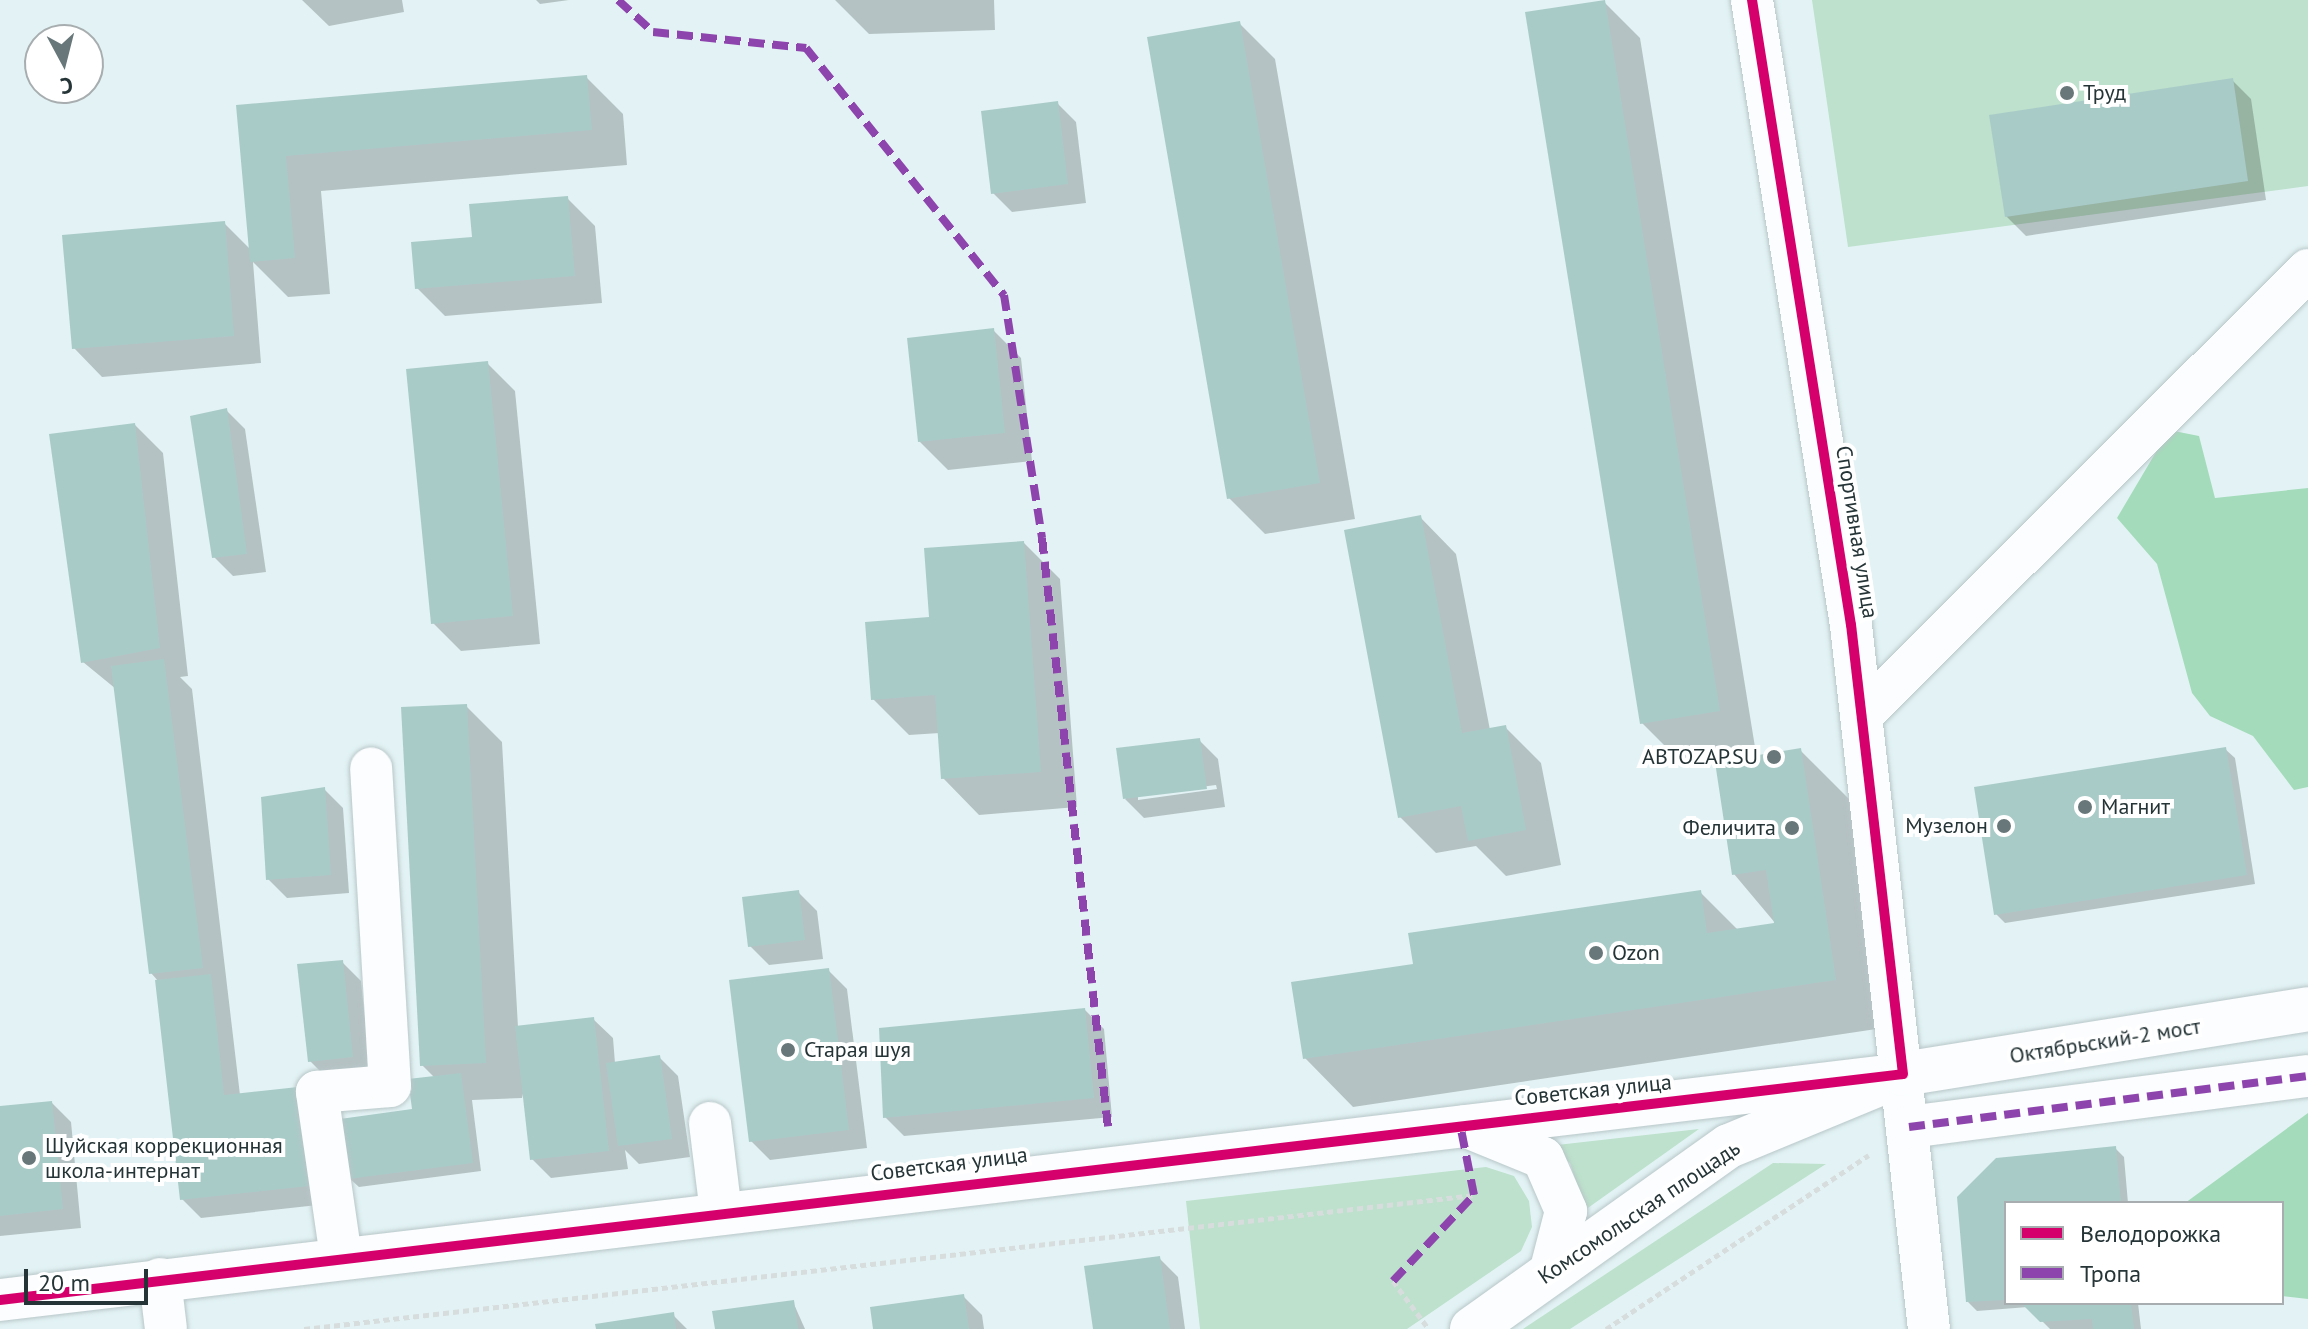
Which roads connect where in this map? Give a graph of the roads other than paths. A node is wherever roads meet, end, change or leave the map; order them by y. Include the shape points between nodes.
1 (1752, 0) edge
2 (2308, 270) edge
3 (1862, 715) junction
4 (371, 769) dead end
5 (2308, 1009) edge
6 (1903, 1074) junction
7 (2308, 1076) edge
8 (710, 1123) dead end
9 (1460, 1124) junction
10 (1909, 1127) junction
11 (721, 1212) junction
12 (341, 1257) junction
13 (1550, 1273) junction
14 (160, 1279) junction
15 (0, 1300) edge
16 (166, 1329) edge
17 (1472, 1329) edge
18 (1929, 1329) edge

1 - 3 street, Спортивная улица
2 - 3 street
3 - 6 street, Спортивная улица
4 - 12 street via 390,1086 317,1092
5 - 6 main road, Октябрьский-2 мост
6 - 9 street, Советская улица
6 - 10 street, Спортивная улица
6 - 13 main road, Комсомольская площадь via 1729,1146
7 - 10 street
8 - 11 street
9 - 11 street, Советская улица
9 - 13 street via 1543,1158 1566,1211
10 - 18 street, Спортивная улица
11 - 12 street, Советская улица
12 - 14 street, Советская улица
13 - 17 main road, Комсомольская площадь
14 - 15 street, Советская улица
14 - 16 street

